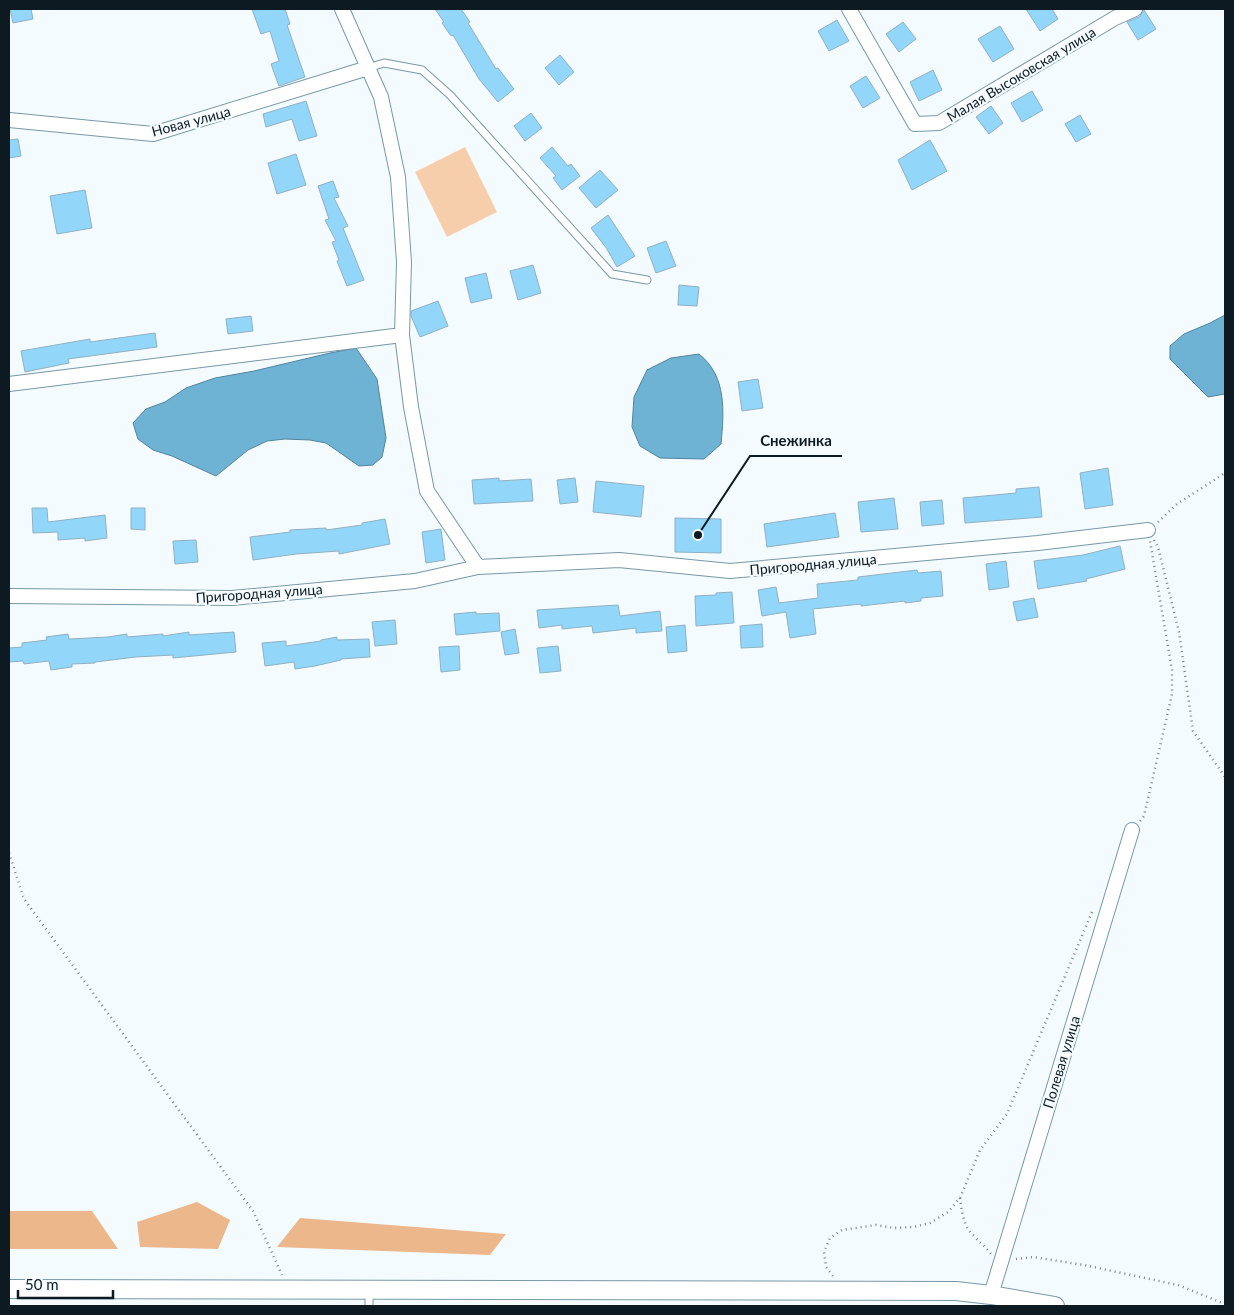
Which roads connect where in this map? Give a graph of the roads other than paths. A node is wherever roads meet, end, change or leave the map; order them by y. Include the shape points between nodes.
1 (342, 9) edge
2 (849, 9) edge
3 (1135, 9) edge
4 (368, 68) junction
5 (9, 120) edge
6 (647, 280) dead end
7 (402, 335) junction
8 (9, 384) edge
9 (1148, 530) road end
10 (478, 567) junction
11 (9, 596) edge
12 (1132, 830) road end
13 (9, 1289) edge
14 (991, 1295) junction
15 (369, 1298) edge
16 (1055, 1306) edge

1 - 4 street
2 - 3 street, Малая Высоковская улица via 915,124 939,123
4 - 5 street, Новая улица via 153,134
4 - 6 lane via 384,62 422,70 450,95 612,274
4 - 7 street via 381,97 398,177 404,262
7 - 8 street
7 - 10 street via 411,407 427,491
9 - 10 street, Пригородная улица via 730,571 619,560
10 - 11 street, Пригородная улица via 415,581 232,598
12 - 14 street, Полевая улица
13 - 15 street via 289,1290
14 - 15 street via 956,1291 844,1291
14 - 16 street

